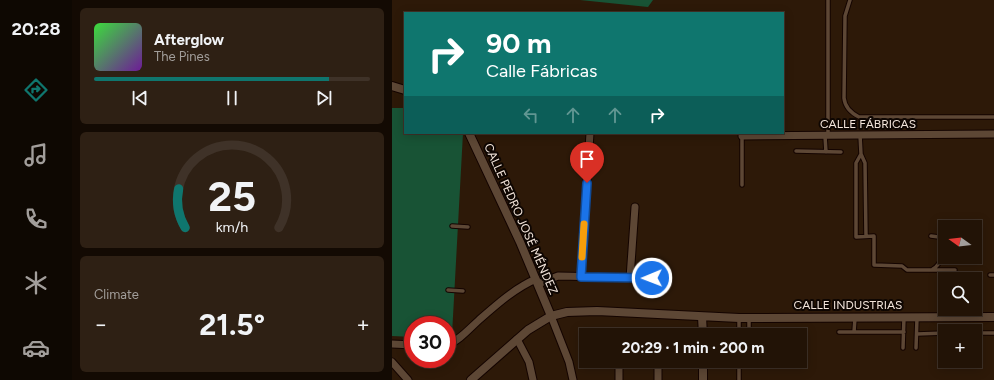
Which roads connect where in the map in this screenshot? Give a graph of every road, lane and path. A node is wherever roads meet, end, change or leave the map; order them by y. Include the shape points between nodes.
1 (828, 0) edge
2 (850, 0) edge
3 (392, 86) edge
4 (404, 90) edge
5 (994, 117) edge
6 (469, 134) edge
7 (590, 134) edge
8 (994, 134) edge
9 (773, 135) edge
10 (860, 135) junction
11 (742, 136) joint
12 (827, 136) junction
13 (796, 151) dead end
14 (826, 152) junction
15 (841, 152) dead end
16 (861, 154) junction
17 (742, 185) dead end
18 (634, 207) dead end
19 (452, 226) dead end
20 (468, 227) dead end
21 (866, 236) junction
22 (931, 236) dead end
23 (932, 270) junction
24 (955, 270) dead end
25 (581, 277) junction
26 (630, 278) junction
27 (652, 278) dead end
28 (537, 282) junction
29 (448, 290) dead end
30 (463, 291) dead end
31 (551, 316) junction
32 (702, 317) junction
33 (904, 317) junction
34 (917, 317) junction
35 (994, 317) edge
36 (739, 318) junction
37 (749, 318) junction
38 (855, 318) junction
39 (702, 328) edge
40 (739, 328) edge
41 (750, 328) edge
42 (839, 332) dead end
43 (854, 332) junction
44 (904, 332) junction
45 (938, 333) edge
46 (982, 333) edge
47 (994, 333) edge
48 (916, 334) junction
49 (517, 339) junction
50 (456, 340) edge
51 (392, 344) edge
52 (404, 345) edge
53 (903, 348) dead end
54 (916, 348) dead end
55 (392, 362) edge
56 (619, 368) edge
57 (658, 368) edge
58 (703, 368) edge
59 (739, 368) edge
60 (408, 380) edge
61 (471, 380) edge
62 (533, 380) edge
63 (573, 380) edge
64 (619, 380) edge
65 (658, 380) edge
66 (703, 380) edge
67 (739, 380) edge

1 - 12 lane
2 - 5 lane via 845,16 844,98 846,108 854,115
3 - 4 street
6 - 28 street, CALLE PEDRO JOSÉ MÉNDEZ
7 - 25 street
8 - 10 street, CALLE FÁBRICAS
9 - 11 street, CALLE FÁBRICAS
9 - 12 street, CALLE FÁBRICAS
10 - 12 street, CALLE FÁBRICAS
10 - 16 lane
11 - 17 lane
12 - 14 lane
13 - 14 lane
14 - 15 lane
16 - 21 lane via 865,163
16 - 21 lane via 856,163 856,236
18 - 26 street
19 - 20 lane
21 - 23 lane via 874,236 874,265 902,266 907,270
22 - 23 lane via 942,240 942,258 938,266
23 - 24 lane
25 - 26 street
25 - 28 street via 558,276
26 - 27 street
28 - 31 street, CALLE PEDRO JOSÉ MÉNDEZ
28 - 50 street via 527,283 494,307
29 - 30 lane
31 - 32 street, CALLE INDUSTRIAS via 580,311
31 - 49 street
31 - 63 street via 569,362
32 - 36 street, CALLE INDUSTRIAS
32 - 39 street
33 - 34 street, CALLE INDUSTRIAS
33 - 38 street, CALLE INDUSTRIAS
33 - 44 lane
34 - 35 street, CALLE INDUSTRIAS
34 - 48 lane
36 - 37 street, CALLE INDUSTRIAS
36 - 40 lane
37 - 38 street, CALLE INDUSTRIAS
37 - 41 lane
38 - 43 lane
42 - 43 lane
43 - 44 lane
44 - 53 lane
45 - 48 lane
46 - 47 lane
48 - 54 lane
49 - 61 street
49 - 62 street via 529,362
51 - 52 street
55 - 60 street
56 - 64 street
57 - 65 street
58 - 66 street
59 - 67 lane

